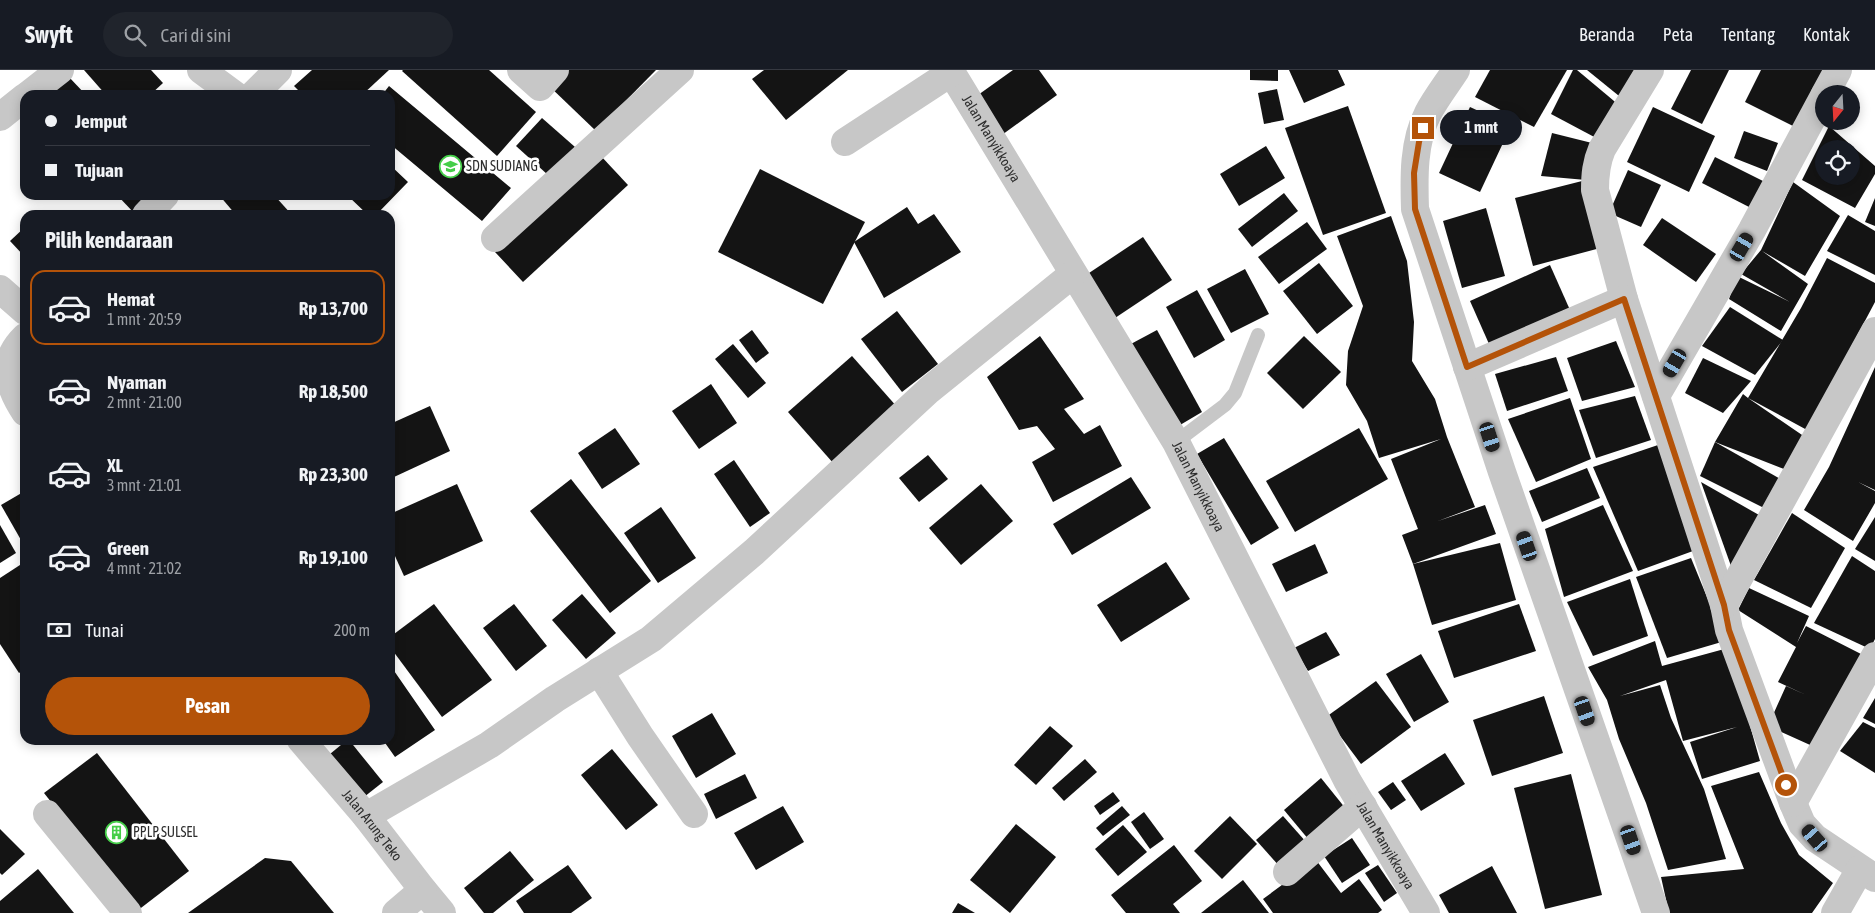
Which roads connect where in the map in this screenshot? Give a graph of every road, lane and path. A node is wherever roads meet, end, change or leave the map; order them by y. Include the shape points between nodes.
1 (60, 70) edge
2 (202, 70) edge
3 (278, 70) edge
4 (521, 70) edge
5 (555, 70) edge
6 (680, 70) edge
7 (1456, 70) edge
8 (1650, 70) edge
9 (1838, 70) edge
10 (951, 71) edge
11 (1830, 85) edge
12 (34, 90) edge
13 (228, 90) edge
14 (258, 90) edge
15 (20, 102) edge
16 (1815, 112) edge
17 (0, 117) edge
18 (845, 142) dead end
19 (160, 200) edge
20 (151, 210) edge
21 (495, 238) dead end
22 (1073, 274) junction
23 (0, 289) edge
24 (1624, 299) junction
25 (20, 307) edge
26 (1875, 332) edge
27 (1258, 335) dead end
28 (20, 342) edge
29 (1467, 367) junction
30 (1656, 396) junction
31 (20, 403) edge
32 (1176, 442) junction
33 (1724, 605) junction
34 (1875, 656) edge
35 (599, 671) junction
36 (305, 745) edge
37 (1793, 802) junction
38 (1363, 806) junction
39 (47, 814) dead end
40 (694, 814) dead end
41 (366, 816) junction
42 (1287, 872) dead end
43 (1868, 873) edge
44 (423, 890) junction
45 (128, 913) edge
46 (396, 913) edge
47 (442, 913) edge
48 (1426, 913) edge
49 (1656, 913) edge
50 (1835, 913) edge

1 - 12 street
2 - 13 street
3 - 14 street
4 - 5 street via 540,87
6 - 21 street
7 - 29 street via 1428,114 1419,142 1414,173 1415,209
8 - 24 street via 1602,149 1595,175
9 - 11 street
10 - 18 street
10 - 22 street, Jalan Manyikkoaya
15 - 17 street
16 - 30 street via 1752,230
19 - 20 street
22 - 32 street, Jalan Manyikkoaya
22 - 35 street via 929,390 754,552 687,609 651,639
23 - 25 street
24 - 29 street
24 - 30 street
26 - 33 street
27 - 32 lane via 1235,393 1225,405
28 - 31 street via 11,356 8,376
29 - 49 street
30 - 33 street
32 - 38 street, Jalan Manyikkoaya
33 - 37 street via 1729,630
34 - 37 street
35 - 40 street
35 - 41 street via 489,745
36 - 41 street, Jalan Arung Teko
37 - 43 street via 1802,824 1815,838
38 - 42 street
38 - 48 street, Jalan Manyikkoaya
39 - 45 street
41 - 44 street, Jalan Arung Teko
43 - 50 street
44 - 46 street
44 - 47 street, Jalan Arung Teko

